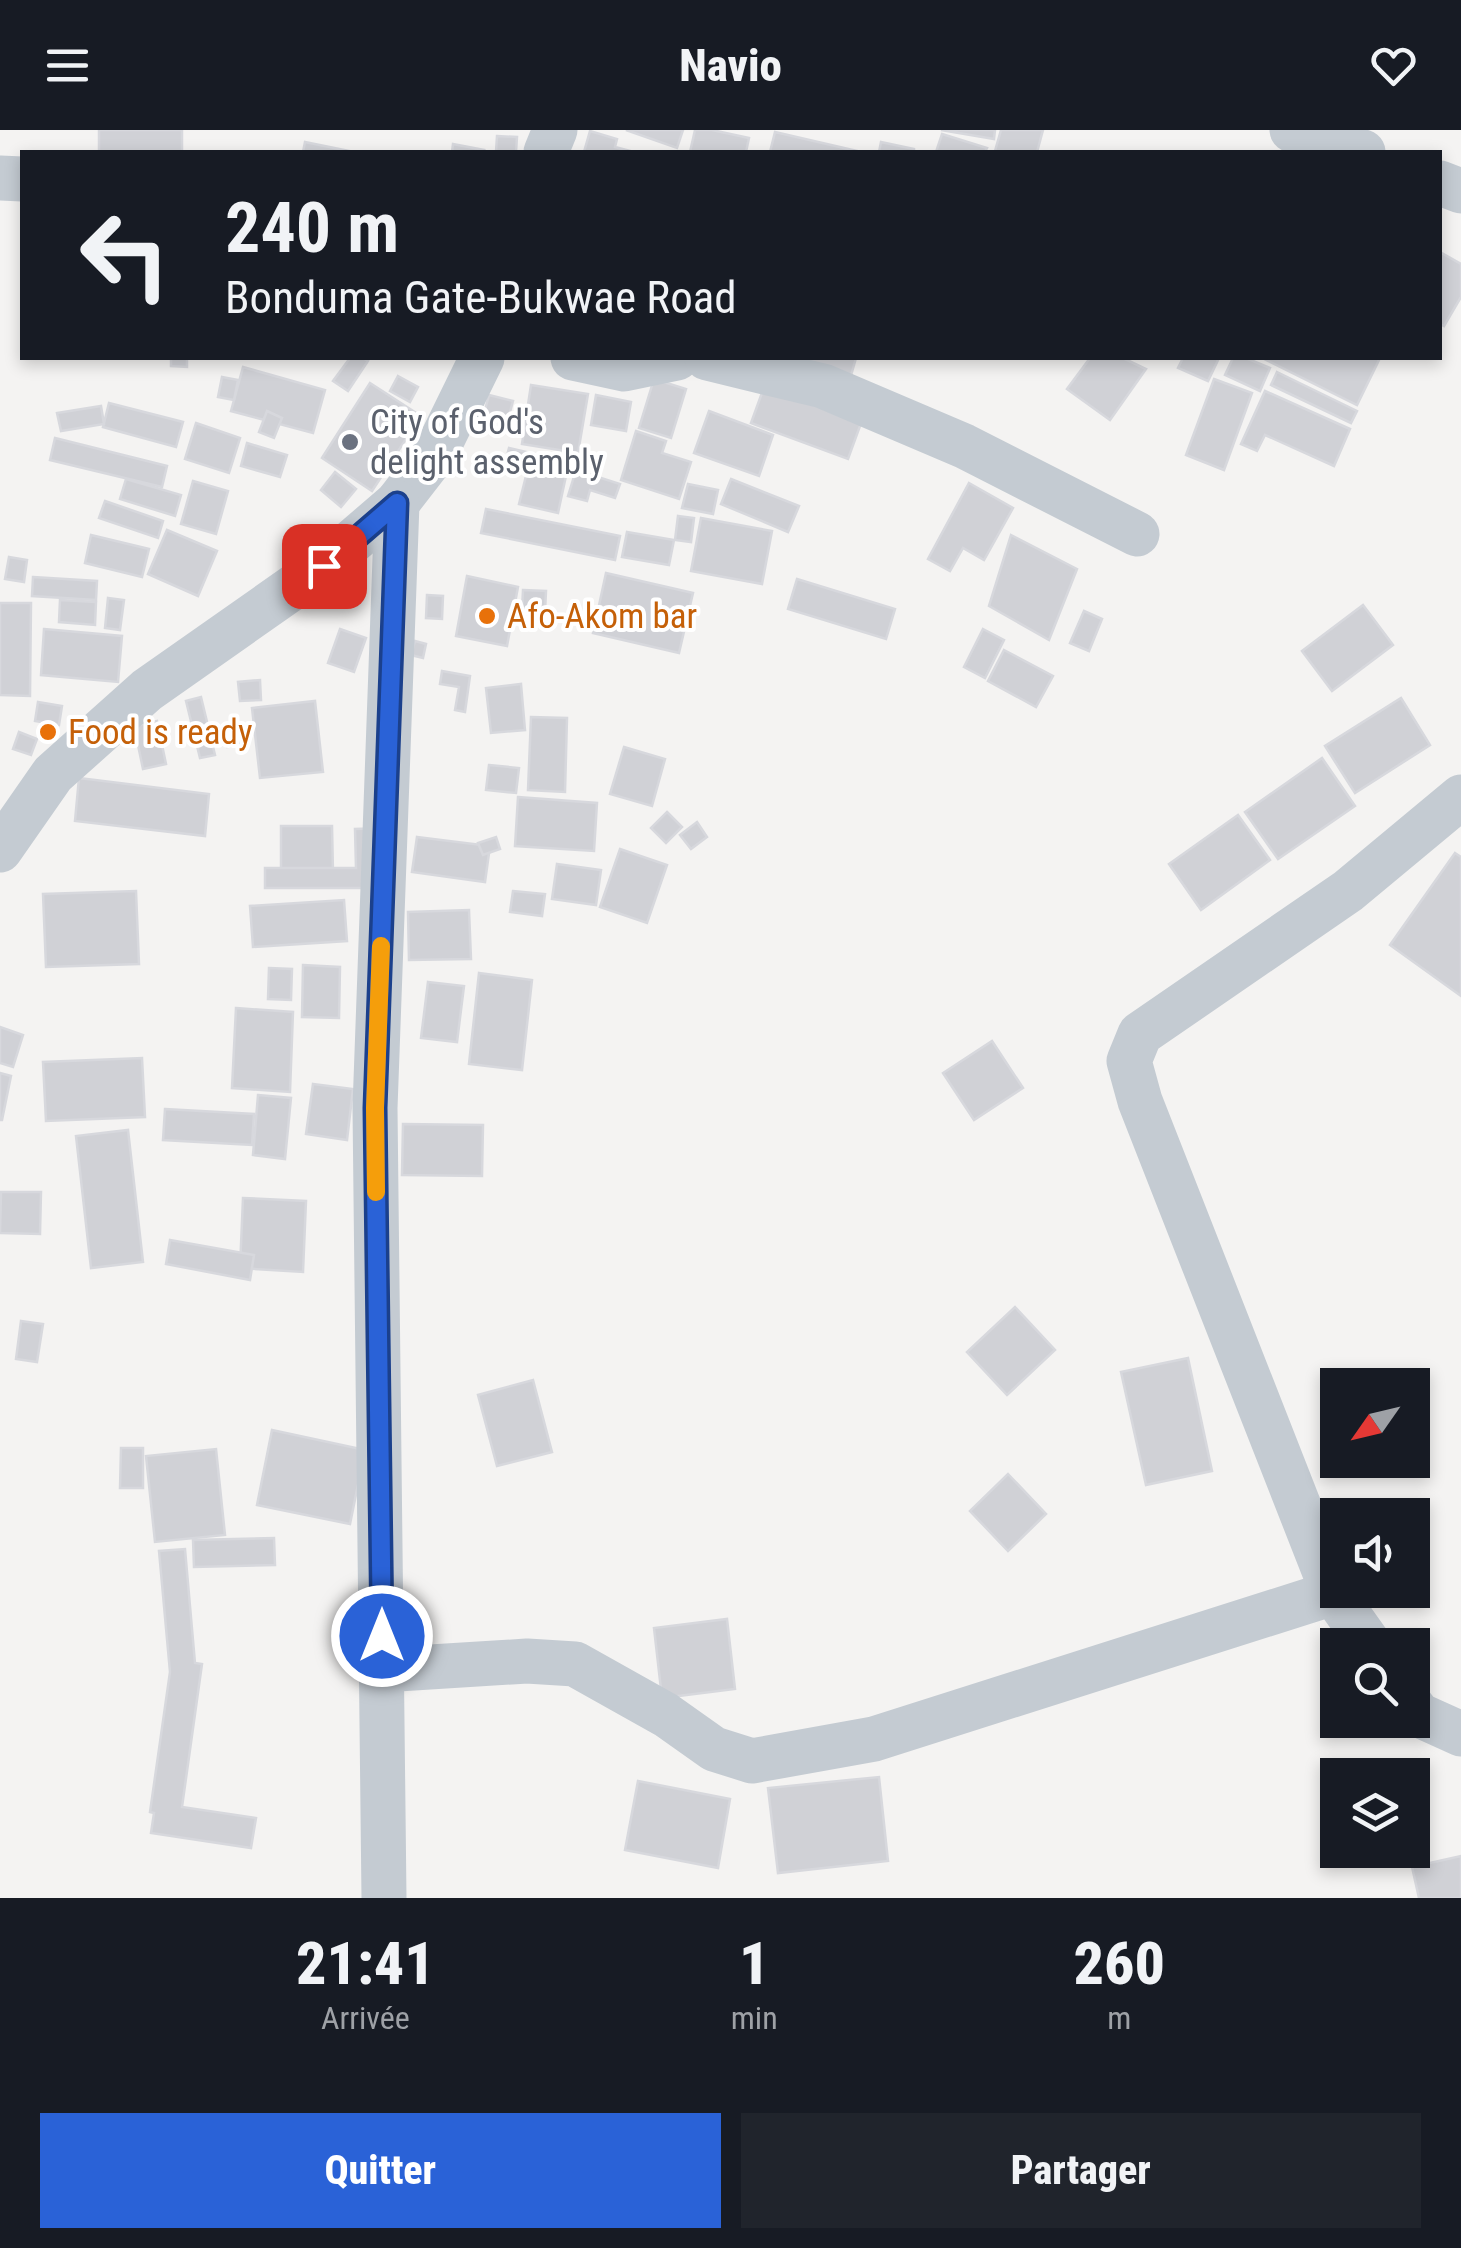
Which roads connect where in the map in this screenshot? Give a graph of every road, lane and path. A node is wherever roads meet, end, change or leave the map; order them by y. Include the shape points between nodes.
1 (1292, 130) edge
2 (1357, 150) edge
3 (481, 360) edge
4 (583, 360) edge
5 (667, 360) edge
6 (715, 360) edge
7 (397, 503) junction
8 (1137, 534) dead end
9 (1461, 797) edge
10 (0, 850) edge
11 (1320, 1559) edge
12 (1320, 1596) edge
13 (382, 1670) junction
14 (1430, 1720) edge
15 (1461, 1734) edge
16 (384, 1898) edge

1 - 2 street
3 - 7 street via 435,454
4 - 5 street via 624,369
6 - 8 street via 823,386 964,446
7 - 10 street via 324,566 134,702 52,774
7 - 13 street via 375,1108
9 - 11 street via 1348,891 1140,1034 1130,1061
12 - 13 street via 874,1739 752,1761 714,1750 575,1664
13 - 16 street
14 - 15 street

